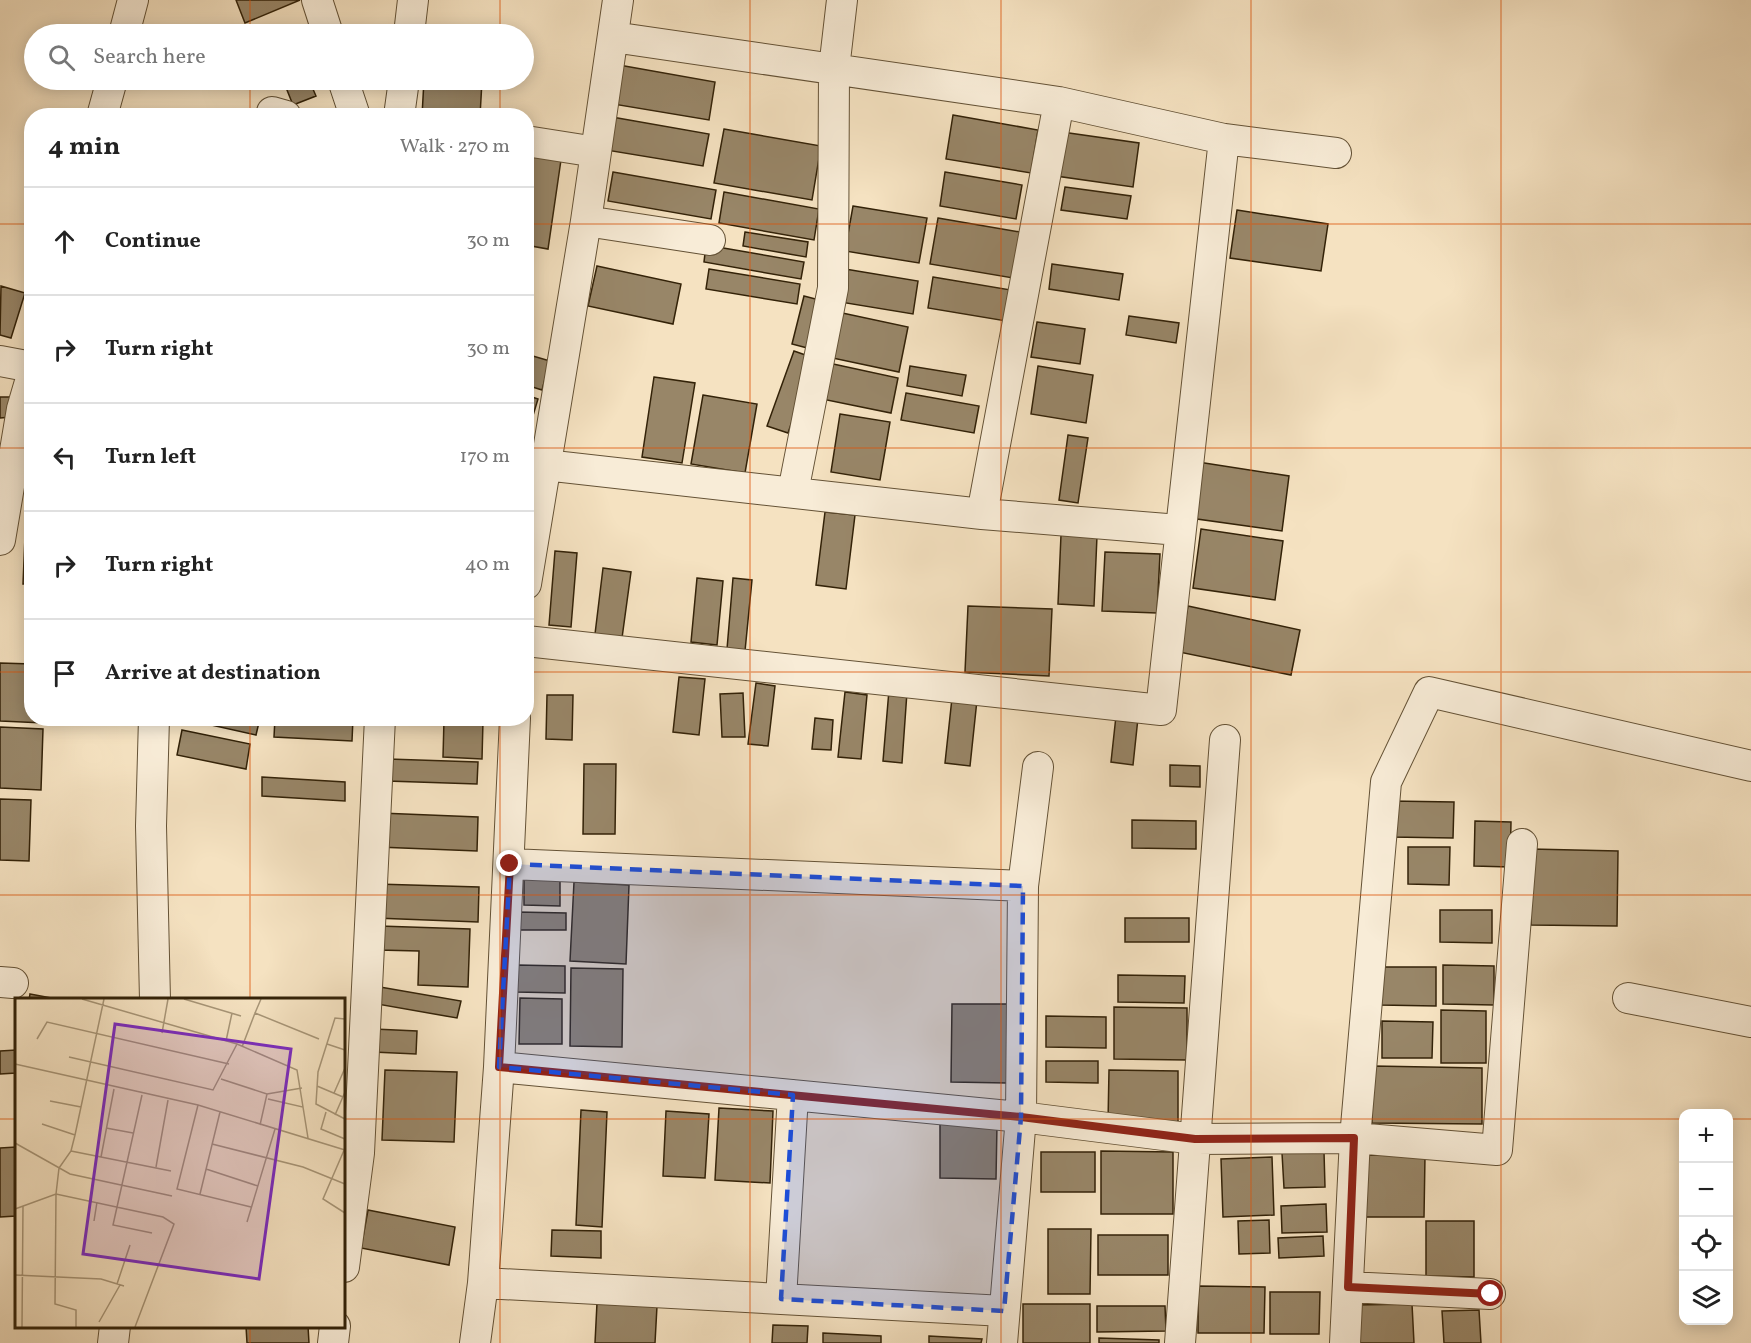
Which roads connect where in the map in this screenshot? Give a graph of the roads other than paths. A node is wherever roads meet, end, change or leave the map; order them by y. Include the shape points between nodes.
1 (133, 0) edge
2 (317, 0) edge
3 (413, 0) edge
4 (618, 0) edge
5 (842, 0) edge
6 (127, 24) edge
7 (325, 24) edge
8 (410, 24) edge
9 (613, 37) junction
10 (834, 69) junction
11 (109, 90) edge
12 (346, 90) edge
13 (403, 90) edge
14 (1059, 102) junction
15 (104, 108) edge
16 (352, 108) edge
17 (400, 108) edge
18 (1224, 139) junction
19 (534, 142) edge
20 (596, 152) junction
21 (1336, 153) dead end
22 (586, 221) junction
23 (710, 240) dead end
24 (0, 361) edge
25 (24, 366) edge
26 (24, 422) edge
27 (545, 465) junction
28 (793, 492) junction
29 (3, 499) edge
30 (982, 514) junction
31 (1179, 530) junction
32 (534, 534) edge
33 (0, 540) edge
34 (534, 641) edge
35 (154, 726) edge
36 (380, 726) edge
37 (515, 726) edge
38 (1225, 740) dead end
39 (1751, 766) edge
40 (1038, 767) dead end
41 (1522, 844) dead end
42 (510, 864) junction
43 (1023, 886) junction
44 (154, 998) edge
45 (1628, 998) dead end
46 (1751, 1022) edge
47 (499, 1067) junction
48 (793, 1095) junction
49 (1021, 1117) junction
50 (1354, 1138) junction
51 (1195, 1139) junction
52 (345, 1259) edge
53 (483, 1283) junction
54 (1348, 1287) junction
55 (1491, 1294) dead end
56 (781, 1299) junction
57 (1004, 1311) junction
58 (116, 1328) edge
59 (335, 1328) edge
60 (113, 1343) edge
61 (333, 1343) edge
62 (475, 1343) edge
63 (1002, 1343) edge
64 (1180, 1343) edge
65 (1345, 1343) edge

1 - 6 street
2 - 7 street
3 - 8 street
4 - 9 street
5 - 10 street
9 - 10 street
9 - 20 street
10 - 14 street
10 - 28 street via 833,288
11 - 15 street
12 - 16 street
13 - 17 street
14 - 18 street
14 - 30 street
18 - 21 street
18 - 31 street
19 - 20 street
20 - 22 street
22 - 23 street
22 - 27 street
24 - 25 street
26 - 29 street
27 - 28 street
27 - 32 street
28 - 30 street
29 - 33 street
30 - 31 street
31 - 34 street via 1161,710
35 - 44 street
36 - 52 street via 359,1153
37 - 42 street
38 - 51 street
39 - 50 street via 1429,692 1386,782
40 - 43 street
41 - 50 street via 1497,1150
42 - 43 street
42 - 47 street
43 - 49 street
45 - 46 street
47 - 48 street
47 - 53 street
48 - 49 street
48 - 56 street
49 - 51 street
49 - 57 street
50 - 51 street
50 - 54 street
51 - 64 street
53 - 56 street
53 - 62 street
54 - 55 street
54 - 65 street
56 - 57 street
57 - 63 street
58 - 60 street
59 - 61 street

